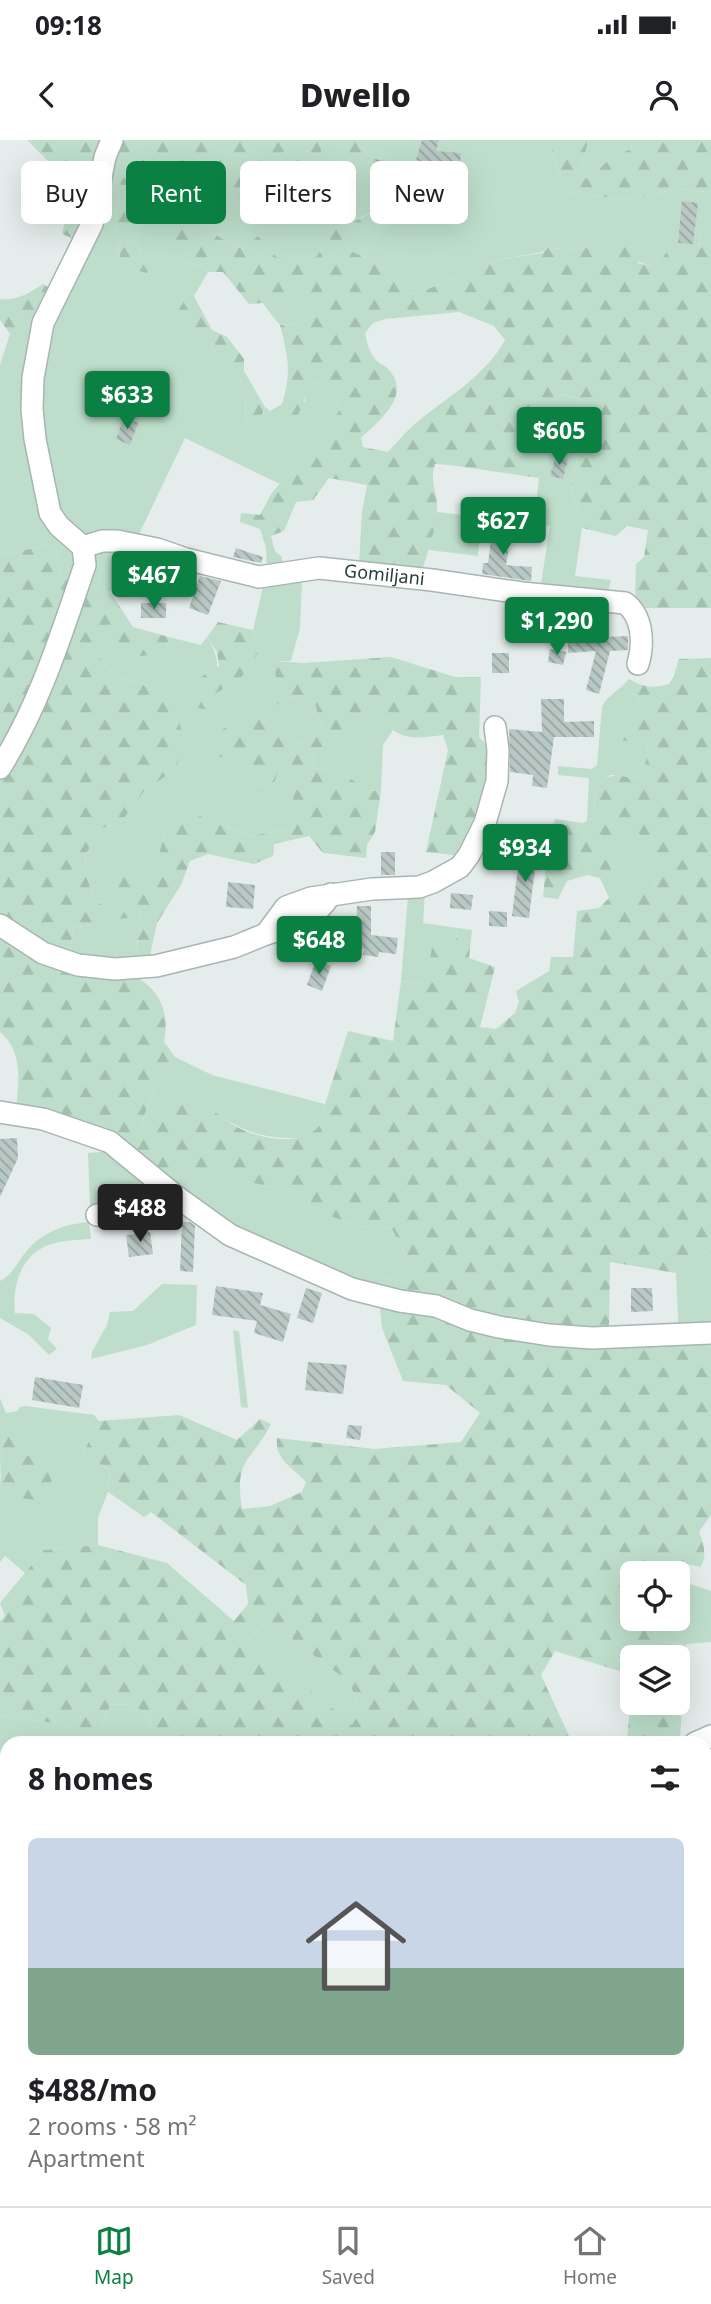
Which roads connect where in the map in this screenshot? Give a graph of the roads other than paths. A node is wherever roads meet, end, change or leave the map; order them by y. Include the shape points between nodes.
1 (112, 140) edge
2 (83, 547) junction
3 (638, 664) dead end
4 (495, 727) dead end
5 (0, 768) edge
6 (0, 925) edge
7 (0, 1112) edge
8 (177, 1196) junction
9 (97, 1215) dead end
10 (711, 1333) edge

1 - 2 street via 93,224 43,323 33,378 35,439 50,513
2 - 3 street, Gomiljani via 117,541 259,577 319,568 625,603 637,616
2 - 5 street via 85,565 44,683
4 - 6 street via 497,781 485,823 469,855 449,875 419,887 331,894 286,907 266,934 234,947 156,966 115,969 78,965 43,953
7 - 8 street via 43,1119 110,1142
8 - 9 street via 157,1209
8 - 10 street via 230,1235 352,1289 436,1306 489,1325 592,1338

